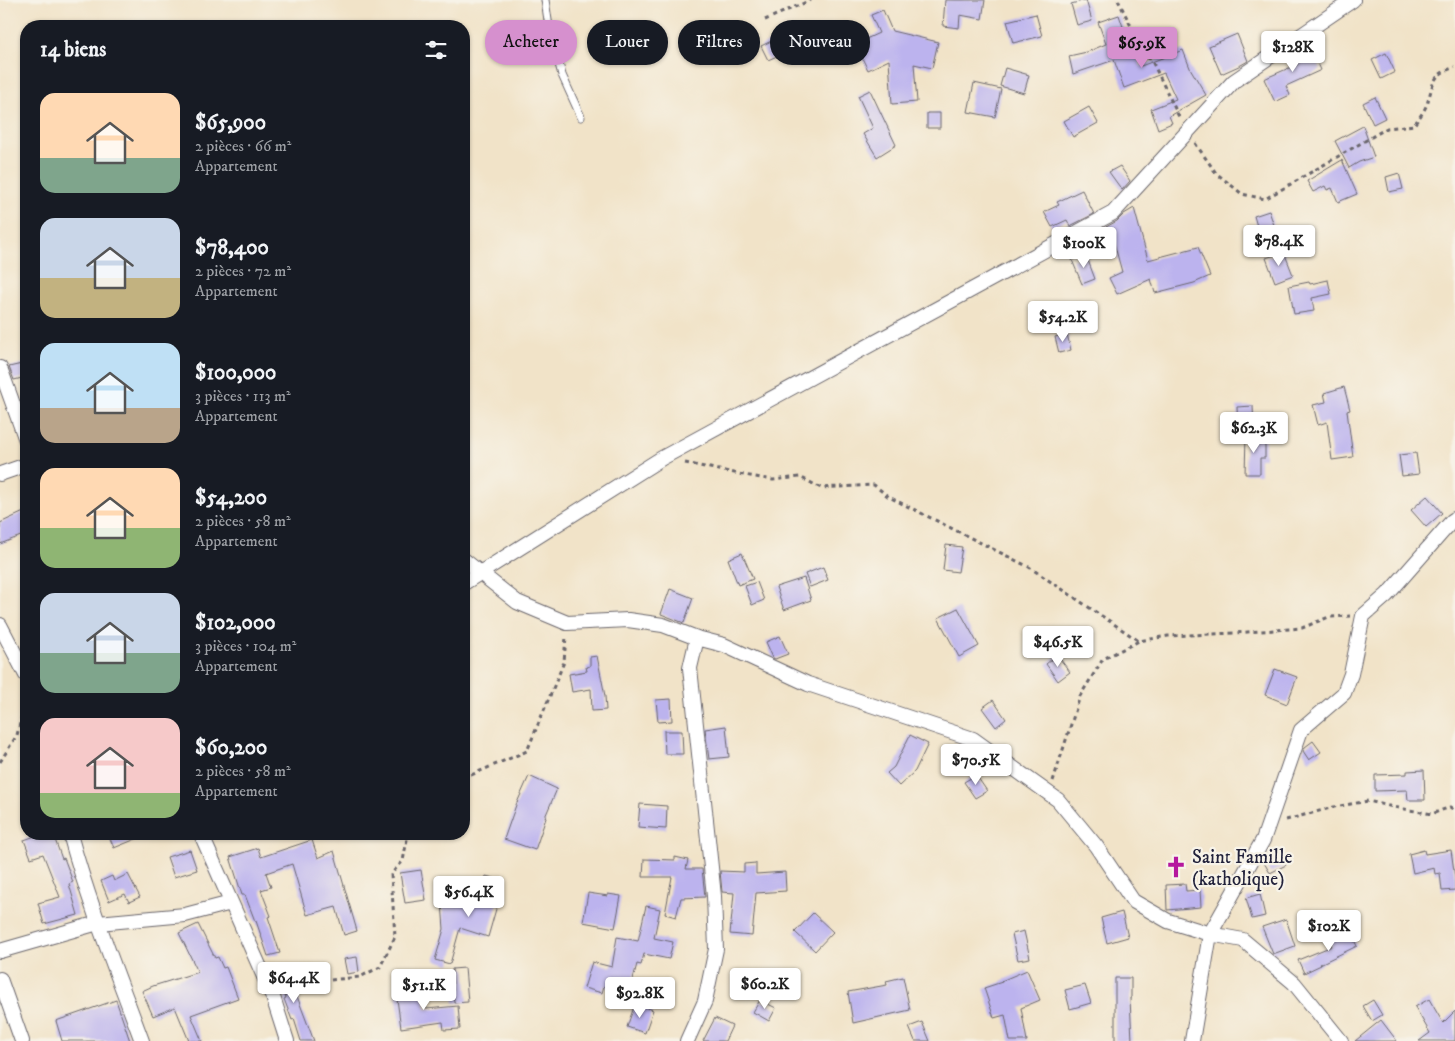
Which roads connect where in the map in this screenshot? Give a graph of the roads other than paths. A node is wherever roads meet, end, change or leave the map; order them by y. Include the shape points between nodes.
1 (545, 0) edge
2 (1353, 0) edge
3 (580, 117) dead end
4 (0, 368) edge
5 (20, 423) edge
6 (20, 467) edge
7 (0, 474) edge
8 (1455, 519) edge
9 (470, 564) edge
10 (480, 572) junction
11 (470, 579) edge
12 (0, 625) edge
13 (697, 638) junction
14 (20, 663) edge
15 (72, 840) edge
16 (204, 840) edge
17 (231, 903) junction
18 (98, 923) junction
19 (1210, 934) junction
20 (0, 951) edge
21 (0, 979) edge
22 (22, 1041) edge
23 (142, 1041) edge
24 (288, 1041) edge
25 (687, 1041) edge
26 (1192, 1041) edge
27 (1341, 1041) edge

1 - 3 lane via 548,27 562,75
2 - 10 street via 1234,81 1114,213 662,458
4 - 5 street
6 - 7 street
8 - 19 street via 1364,616 1344,693 1301,730 1263,840
9 - 10 street
10 - 11 street
10 - 13 street via 517,602 567,623 628,620 663,626
12 - 14 street
13 - 19 street via 724,645 808,684 973,740 1058,800 1096,846 1133,901 1168,921
13 - 25 street via 690,668 714,896 716,950 705,1001
15 - 18 street
16 - 17 street
17 - 18 street via 185,915
17 - 24 street via 273,997
18 - 20 street
18 - 23 street
19 - 26 street
19 - 27 street via 1243,940 1294,983
21 - 22 street

